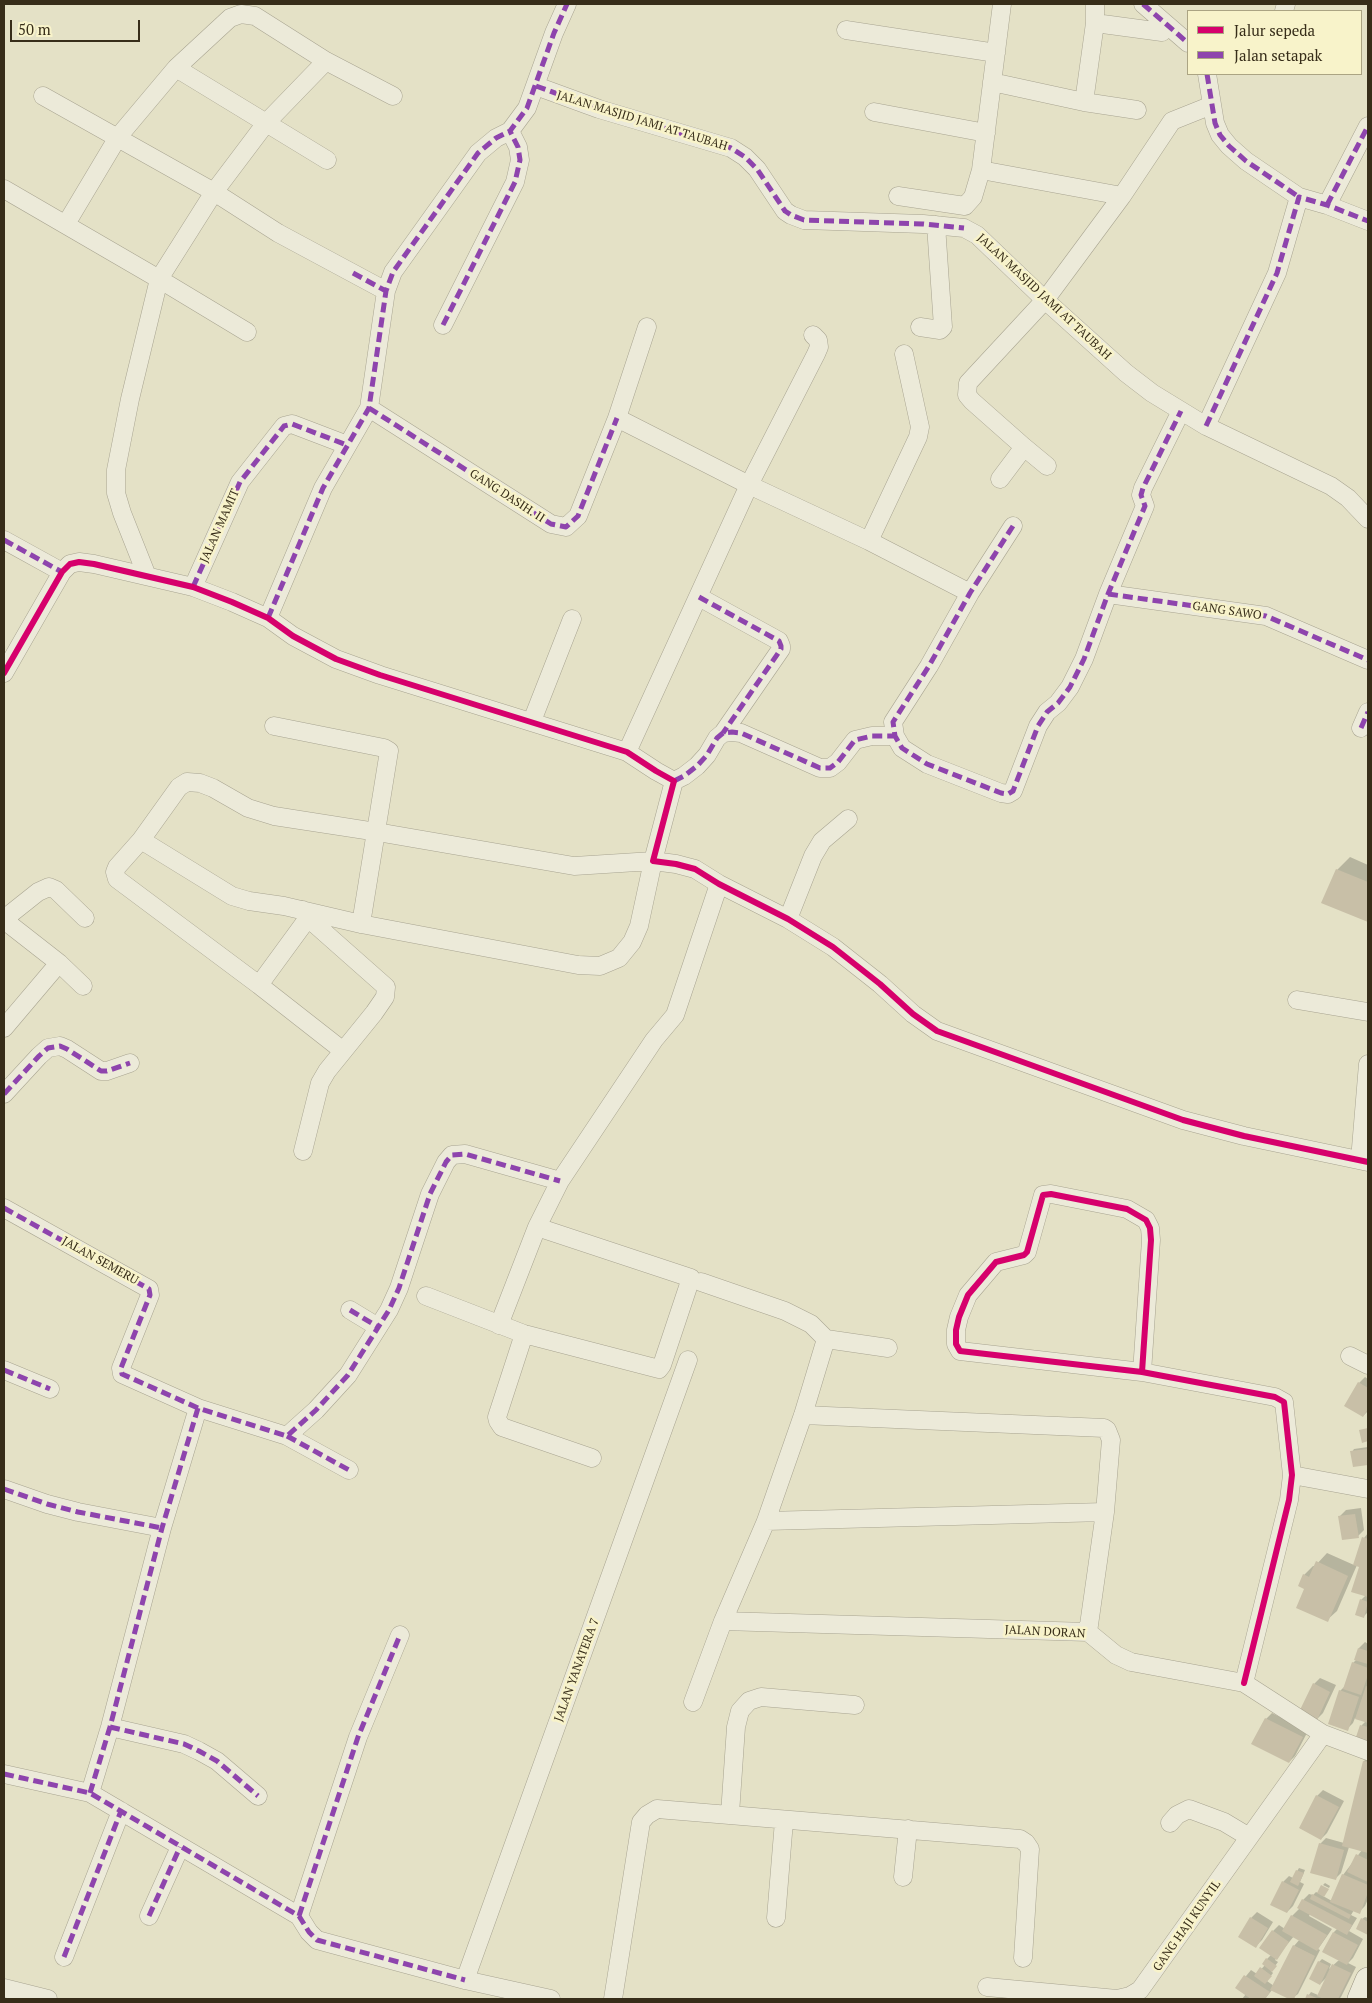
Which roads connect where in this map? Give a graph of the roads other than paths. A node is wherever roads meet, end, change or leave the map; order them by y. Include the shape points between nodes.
1 (567, 4) edge
2 (1002, 4) edge
3 (1095, 4) edge
4 (1143, 4) edge
5 (1095, 22) junction
6 (846, 30) dead end
7 (1162, 32) dead end
8 (1187, 41) edge
9 (996, 53) junction
10 (326, 61) junction
11 (176, 68) junction
12 (1207, 75) edge
13 (992, 82) junction
14 (536, 86) junction
15 (43, 96) dead end
16 (393, 96) dead end
17 (1084, 102) junction
18 (1212, 105) junction
19 (1137, 110) dead end
20 (874, 112) dead end
21 (266, 123) junction
22 (1368, 126) edge
23 (510, 131) junction
24 (986, 133) junction
25 (118, 137) junction
26 (327, 160) dead end
27 (981, 170) junction
28 (4, 189) edge
29 (214, 192) junction
30 (898, 196) dead end
31 (1122, 196) junction
32 (1299, 197) junction
33 (1327, 205) junction
34 (1368, 221) edge
35 (66, 224) junction
36 (936, 225) junction
37 (160, 278) junction
38 (386, 291) junction
39 (1045, 300) junction
40 (443, 325) dead end
41 (647, 327) dead end
42 (920, 327) dead end
43 (247, 332) dead end
44 (813, 335) dead end
45 (904, 354) dead end
46 (369, 408) junction
47 (1180, 411) junction
48 (617, 418) junction
49 (1206, 426) junction
50 (346, 444) junction
51 (1024, 447) junction
52 (1047, 466) dead end
53 (1000, 479) dead end
54 (748, 485) junction
55 (1368, 519) edge
56 (1013, 526) dead end
57 (4, 540) edge
58 (869, 541) junction
59 (62, 572) junction
60 (147, 576) junction
61 (193, 587) junction
62 (970, 593) junction
63 (1108, 594) junction
64 (699, 596) junction
65 (268, 618) junction
66 (572, 619) dead end
67 (1368, 660) edge
68 (4, 673) edge
69 (1368, 712) edge
70 (532, 721) junction
71 (274, 726) dead end
72 (1361, 728) dead end
73 (723, 733) junction
74 (895, 736) junction
75 (627, 752) junction
76 (674, 781) junction
77 (848, 819) dead end
78 (377, 832) junction
79 (141, 840) junction
80 (653, 861) junction
81 (719, 884) junction
82 (305, 914) junction
83 (84, 918) dead end
84 (788, 919) junction
85 (4, 920) edge
86 (361, 924) junction
87 (59, 963) junction
88 (259, 984) junction
89 (83, 986) dead end
90 (1297, 1000) dead end
91 (1368, 1012) edge
92 (4, 1028) edge
93 (342, 1050) junction
94 (130, 1063) dead end
95 (1368, 1064) edge
96 (4, 1094) edge
97 (303, 1151) dead end
98 (1364, 1161) edge
99 (560, 1181) junction
100 (4, 1208) edge
101 (537, 1227) junction
102 (700, 1282) dead end
103 (426, 1296) dead end
104 (350, 1310) dead end
105 (499, 1325) junction
106 (378, 1327) junction
107 (524, 1334) junction
108 (826, 1340) junction
109 (888, 1348) dead end
110 (1350, 1356) dead end
111 (688, 1360) dead end
112 (1368, 1365) edge
113 (4, 1370) edge
114 (1142, 1372) junction
115 (50, 1389) dead end
116 (198, 1408) junction
117 (803, 1415) junction
118 (287, 1436) junction
119 (592, 1458) dead end
120 (349, 1470) dead end
121 (1292, 1476) junction
122 (4, 1489) edge
123 (1368, 1489) edge
124 (1105, 1512) junction
125 (766, 1521) junction
126 (162, 1528) junction
127 (723, 1621) junction
128 (1088, 1632) junction
129 (400, 1635) dead end
130 (1244, 1683) junction
131 (693, 1702) dead end
132 (855, 1706) dead end
133 (110, 1727) junction
134 (1322, 1734) junction
135 (1368, 1751) edge
136 (4, 1774) edge
137 (90, 1793) junction
138 (258, 1796) dead end
139 (122, 1811) junction
140 (730, 1814) junction
141 (784, 1821) junction
142 (1170, 1823) dead end
143 (908, 1829) junction
144 (1249, 1837) junction
145 (180, 1846) junction
146 (903, 1876) dead end
147 (149, 1916) dead end
148 (299, 1916) junction
149 (776, 1918) dead end
150 (64, 1957) dead end
151 (1023, 1958) dead end
152 (465, 1980) junction
153 (1368, 1980) edge
154 (494, 1987) junction
155 (987, 1987) dead end
156 (4, 1988) edge
157 (48, 1999) edge
158 (480, 1999) edge
159 (551, 1999) edge
160 (613, 1999) edge
161 (1360, 1999) edge

1 - 14 street
2 - 9 street
3 - 5 street
4 - 8 street
5 - 7 street
5 - 17 street
6 - 9 street
9 - 13 street
10 - 11 street via 255,16 241,14 230,18
10 - 16 street
10 - 21 street
11 - 21 street
11 - 25 street
12 - 18 street
13 - 17 street
13 - 24 street
14 - 23 street via 527,108
14 - 36 street, JALAN MASJID JAMI AT TAUBAH via 599,109 731,148 756,169 785,210 804,220
15 - 25 street
17 - 19 street
18 - 31 street via 1172,121
18 - 32 street via 1220,135 1229,146
20 - 24 street
21 - 26 street
21 - 29 street
22 - 33 street
23 - 38 street via 478,153 393,272
23 - 40 street via 520,160 515,182
24 - 27 street
25 - 29 street
25 - 35 street
27 - 30 street via 973,197 965,206
27 - 31 street
28 - 35 street
29 - 37 street
29 - 38 street via 278,233
31 - 39 street
32 - 33 street
32 - 49 street via 1277,273
33 - 34 street
35 - 37 street
36 - 39 street, JALAN MASJID JAMI AT TAUBAH via 964,228 977,235
36 - 42 street via 943,328
37 - 43 street
37 - 60 street via 116,470 116,493
38 - 46 street
39 - 47 street, JALAN MASJID JAMI AT TAUBAH via 1126,373
39 - 51 street via 968,383 966,390 972,401
41 - 48 street, GANG DASIH. II
44 - 54 street via 818,340 816,354
45 - 58 street via 920,427
46 - 48 street, GANG DASIH. II via 550,524 566,527 578,516
46 - 50 street
47 - 49 street, JALAN MASJID JAMI AT TAUBAH
47 - 63 street via 1143,488 1141,495 1145,506
48 - 54 street
49 - 55 street, JALAN MASJID JAMI AT TAUBAH via 1331,486
50 - 61 street, JALAN MAMIT via 292,424 284,426 240,482
50 - 65 street via 323,488
51 - 52 street
51 - 53 street
54 - 58 street
54 - 64 street
56 - 62 street
57 - 59 street
58 - 62 street
59 - 60 street via 70,564 79,562
59 - 68 street
60 - 61 street
61 - 65 street
62 - 74 street via 893,722
63 - 67 street, GANG SAWO via 1266,616
63 - 74 street via 1070,687 1038,726 1014,791 1001,793 927,764 902,748
64 - 73 street via 779,641 781,646
64 - 75 street
65 - 70 street via 293,636 336,659
66 - 70 street
69 - 72 street
70 - 75 street
71 - 78 street via 389,751
73 - 74 street via 742,734 820,768 830,768 838,762 855,740
73 - 76 street via 697,766
75 - 76 street
76 - 80 street
77 - 84 street via 822,841 813,856
78 - 79 street via 274,816 248,808 200,783 188,782 178,787
78 - 80 street via 574,866
78 - 86 street
79 - 82 street via 232,896
79 - 88 street via 117,866 116,879
80 - 81 street via 695,869
80 - 86 street via 639,926 632,942 619,958 600,966 578,965
81 - 84 street
81 - 99 street via 675,1015 654,1040
82 - 86 street
82 - 88 street
82 - 93 street via 386,987 385,997 374,1013
83 - 85 street via 56,890 48,887
84 - 98 street via 840,952 937,1031 1183,1120
85 - 87 street
87 - 89 street
87 - 92 street
88 - 93 street
90 - 91 street
93 - 97 street via 320,1083
94 - 96 street via 101,1071 67,1048 54,1046 39,1056
95 - 98 street
99 - 101 street
99 - 106 street via 466,1154 452,1156 430,1194 398,1288
100 - 116 street, JALAN SEMERU via 149,1289 150,1295 121,1368 122,1374
101 - 105 street
101 - 107 street via 691,1278 659,1369
102 - 108 street via 786,1311 811,1324
103 - 105 street
104 - 106 street
105 - 107 street
106 - 118 street via 348,1375
107 - 119 street via 498,1422
108 - 109 street
108 - 117 street
110 - 112 street
111 - 152 street, JALAN YANATERA 7
113 - 115 street
114 - 114 street via 958,1349 956,1330 968,1295 996,1262 1027,1252 1042,1195 1127,1209 1146,1220 1151,1240
114 - 121 street via 1283,1400
116 - 118 street
116 - 126 street
117 - 124 street via 1104,1428 1111,1440
117 - 125 street
118 - 120 street
121 - 123 street
121 - 130 street via 1290,1500
122 - 126 street via 78,1512
124 - 125 street
124 - 128 street
125 - 127 street
126 - 133 street
127 - 128 street, JALAN DORAN
127 - 131 street
128 - 130 street, JALAN DORAN via 1116,1655 1131,1662
129 - 148 street via 358,1737
130 - 134 street, JALAN DORAN
132 - 140 street via 761,1697 749,1701 740,1711 736,1727
133 - 137 street
133 - 138 street via 184,1744 217,1761
134 - 135 street, JALAN DORAN
134 - 144 street, GANG HAJI KUNYIL
136 - 137 street
137 - 139 street
139 - 145 street
139 - 150 street
140 - 141 street
140 - 160 street via 657,1809 641,1822
141 - 143 street
141 - 149 street
142 - 144 street via 1189,1809 1224,1822
143 - 146 street
143 - 151 street via 1026,1842 1030,1849
144 - 155 street, GANG HAJI KUNYIL via 1149,1980 1135,1993 1117,1999
145 - 147 street
145 - 148 street
148 - 152 street via 317,1940
152 - 154 street
153 - 161 main road
154 - 158 street
154 - 159 street
156 - 157 street

